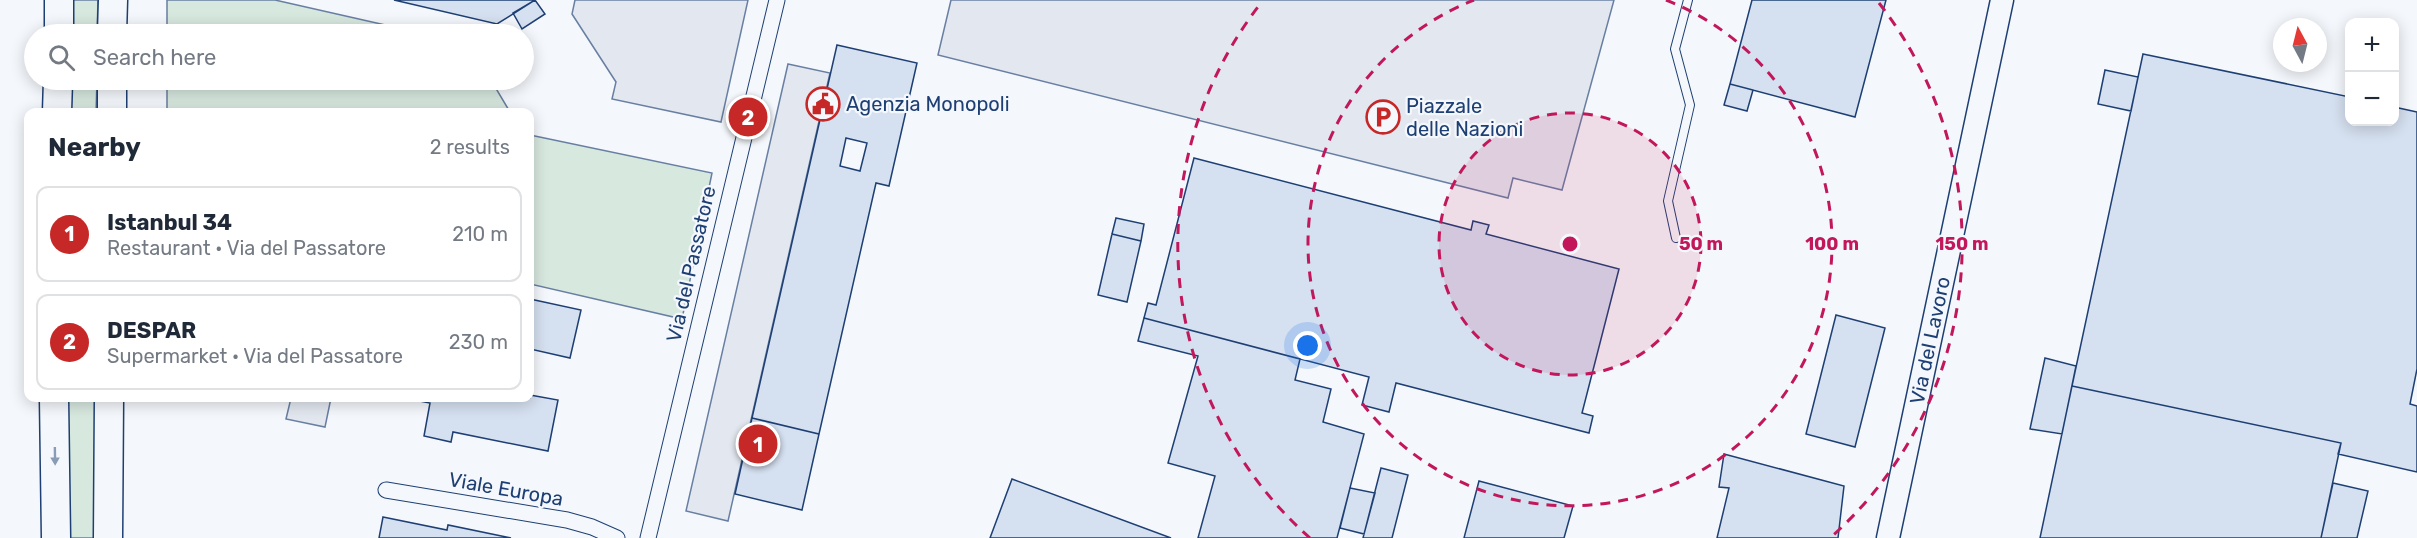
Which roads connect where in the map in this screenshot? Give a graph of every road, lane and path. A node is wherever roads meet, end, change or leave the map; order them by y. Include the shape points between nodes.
1 (59, 0) edge
2 (113, 0) edge
3 (777, 0) edge
4 (1688, 0) edge
5 (2002, 0) edge
6 (58, 24) edge
7 (112, 24) edge
8 (58, 90) edge
9 (112, 90) edge
10 (57, 108) edge
11 (112, 108) edge
12 (1676, 238) dead end
13 (54, 402) edge
14 (109, 402) edge
15 (386, 490) dead end
16 (56, 538) edge
17 (108, 538) edge
18 (617, 538) edge
19 (648, 538) edge
20 (1888, 538) edge

1 - 6 highway
2 - 7 highway
3 - 19 street, Via del Passatore
4 - 12 lane via 1676,49 1690,105 1668,201
5 - 20 main road, Via del Lavoro
8 - 10 highway
9 - 11 highway
13 -> 16 highway
14 - 17 highway
15 - 18 street, Viale Europa via 567,520

